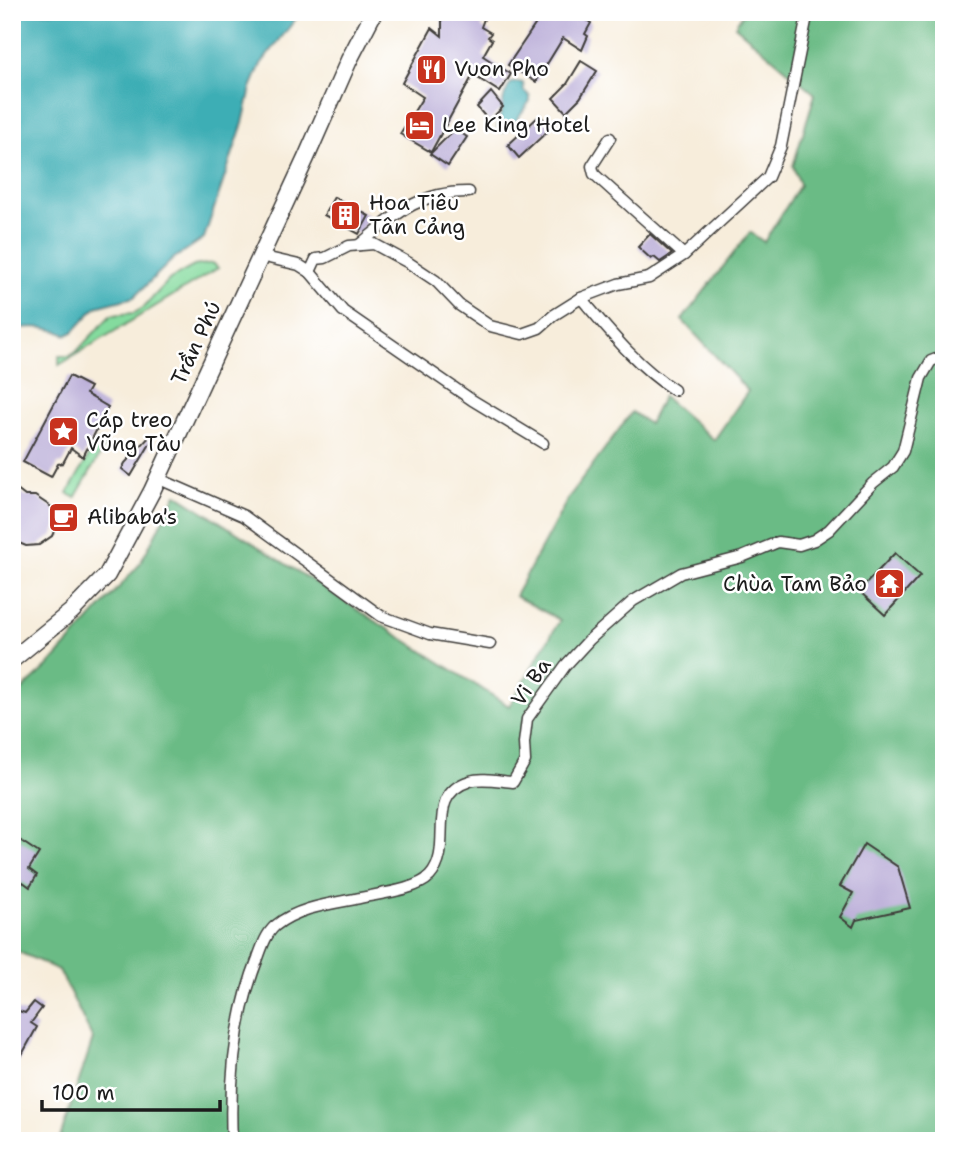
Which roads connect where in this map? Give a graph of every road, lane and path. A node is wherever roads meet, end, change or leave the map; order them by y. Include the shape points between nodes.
1 (374, 12) edge
2 (811, 12) edge
3 (610, 138) dead end
4 (469, 192) dead end
5 (359, 245) junction
6 (684, 255) junction
7 (260, 256) junction
8 (310, 272) junction
9 (581, 298) junction
10 (944, 356) edge
11 (674, 390) dead end
12 (543, 443) dead end
13 (158, 478) junction
14 (490, 644) dead end
15 (12, 660) edge
16 (232, 1141) edge

1 - 7 main road, Trần Phú
2 - 6 street via 781,146 768,177
3 - 6 street via 592,166 594,174
4 - 5 street via 423,198
5 - 8 street via 316,259
5 - 9 street via 374,244 409,263 436,281 459,305 502,330 522,334 539,328
6 - 9 street via 649,278
7 - 8 street
7 - 13 main road, Trần Phú
8 - 12 street via 343,311
9 - 11 street via 651,375
10 - 16 street, Vi Ba via 931,361 920,378 903,451 893,467 829,530 799,545 778,542 681,573 632,601 589,640 527,719 526,761 513,782 472,780 452,791 443,805 439,860 430,876 416,886 316,907 275,927 265,939 245,990 232,1069
13 - 14 street via 244,516 381,616 430,634
13 - 15 main road, Trần Phú via 107,575

